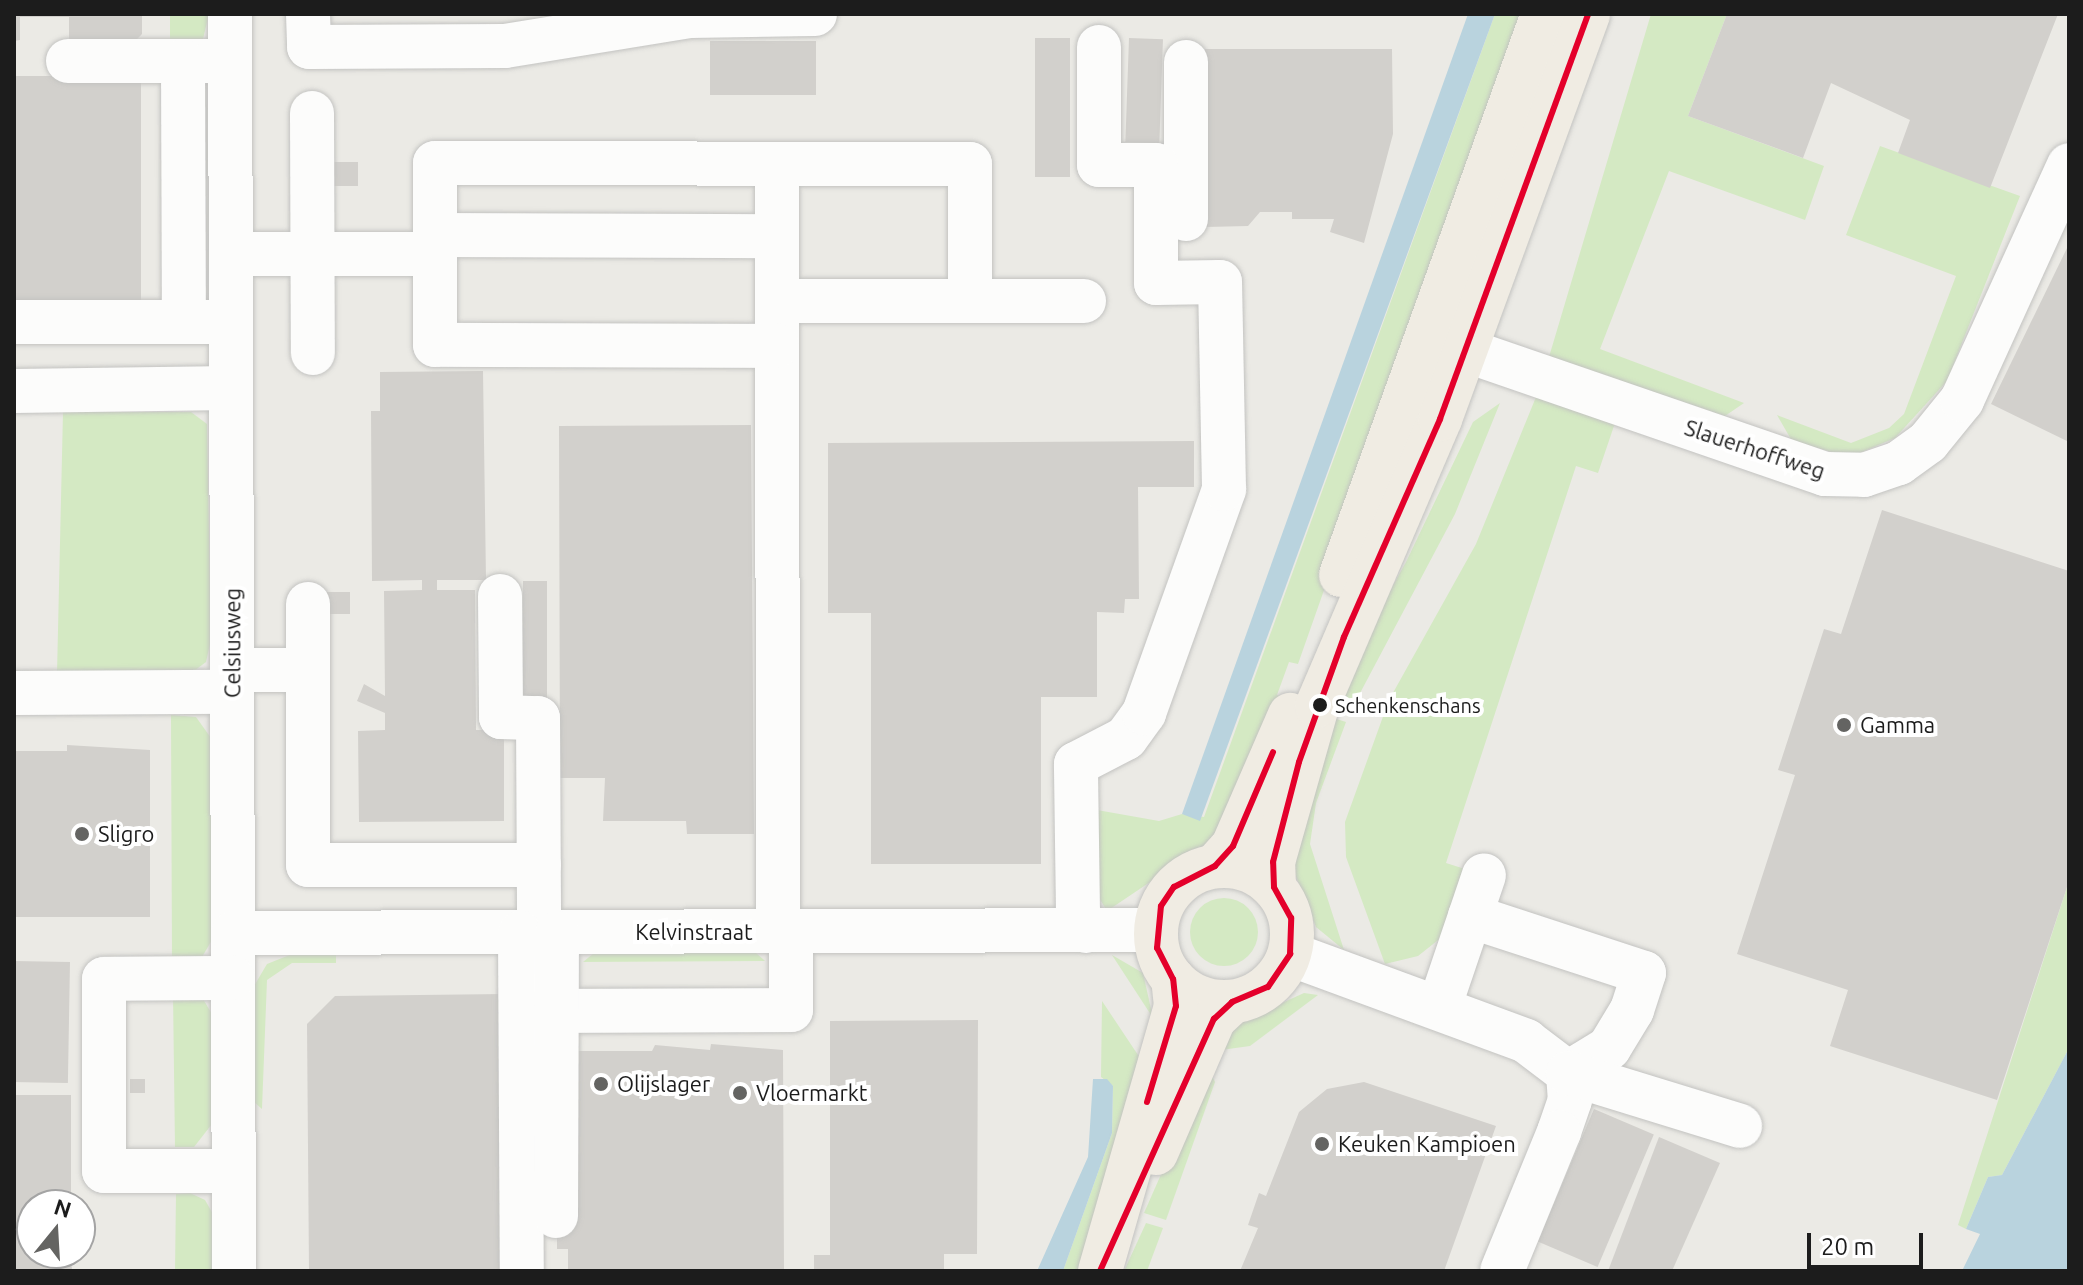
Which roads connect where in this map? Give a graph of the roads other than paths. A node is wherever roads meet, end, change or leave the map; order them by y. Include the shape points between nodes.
1 (230, 14) edge
2 (308, 14) edge
3 (815, 14) edge
4 (1543, 14) edge
5 (1588, 14) edge
6 (1099, 47) dead end
7 (68, 61) dead end
8 (183, 61) junction
9 (230, 61) junction
10 (1186, 62) dead end
11 (312, 113) dead end
12 (777, 164) junction
13 (2069, 165) edge
14 (777, 236) junction
15 (435, 245) junction
16 (231, 254) junction
17 (312, 254) junction
18 (1186, 282) junction
19 (777, 301) junction
20 (970, 301) junction
21 (1084, 301) dead end
22 (14, 322) edge
23 (184, 322) junction
24 (231, 322) junction
25 (1446, 344) junction
26 (777, 346) junction
27 (313, 353) dead end
28 (231, 388) junction
29 (14, 391) edge
30 (500, 596) dead end
31 (308, 604) dead end
32 (308, 670) junction
33 (232, 681) junction
34 (14, 693) edge
35 (539, 865) junction
36 (1215, 866) junction
37 (1484, 875) dead end
38 (1274, 887) junction
39 (1470, 916) junction
40 (1155, 930) junction
41 (1086, 931) junction
42 (784, 932) junction
43 (233, 933) junction
44 (539, 933) junction
45 (1290, 954) junction
46 (233, 978) junction
47 (1173, 979) junction
48 (1232, 1002) junction
49 (1439, 1008) junction
50 (556, 1011) junction
51 (1568, 1073) junction
52 (1740, 1126) dead end
53 (234, 1171) junction
54 (1121, 1214) junction
55 (556, 1216) dead end
56 (234, 1271) edge
57 (522, 1271) edge
58 (1100, 1271) edge
59 (1502, 1271) edge

1 - 9 street, Celsiusweg
2 - 3 street via 309,47 324,47 505,46 690,16
4 - 25 main road
5 - 25 main road
6 - 18 street via 1099,165 1156,165 1156,283
7 - 8 street
8 - 9 street
8 - 23 street
9 - 16 street, Celsiusweg
10 - 18 street
11 - 17 street
12 - 14 street
12 - 15 street via 435,163
12 - 20 street via 970,164
13 - 25 street, Slauerhoffweg via 1962,400 1928,442 1899,463 1864,475 1825,474
14 - 15 street
14 - 19 street
15 - 17 street via 375,254
15 - 26 street via 435,345
16 - 17 street
16 - 24 street, Celsiusweg
17 - 27 street
18 - 41 street via 1220,282 1224,489 1144,713 1126,738 1076,764 1078,913
19 - 20 street
19 - 26 street
20 - 21 street
22 - 23 street
23 - 24 street
24 - 28 street, Celsiusweg
25 - 36 main road via 1233,846
25 - 38 main road via 1317,706 1273,862
26 - 42 street
28 - 29 street
28 - 33 street, Celsiusweg
30 - 35 street via 501,717 538,718
31 - 32 street
32 - 33 street
32 - 35 street via 308,865
33 - 34 street
33 - 43 street, Celsiusweg
35 - 44 street
36 - 38 main road via 1247,869
36 - 40 main road via 1174,887
37 - 39 street
38 - 45 main road via 1291,918
39 - 49 street
39 - 51 street via 1644,973 1632,1010 1609,1048
40 - 41 street, Kelvinstraat
40 - 47 main road
41 - 42 street, Kelvinstraat
42 - 44 street, Kelvinstraat
42 - 50 street via 791,1010
43 - 44 street, Kelvinstraat
43 - 46 street, Celsiusweg
44 - 50 street
44 - 57 street
45 - 48 main road via 1268,987
45 - 49 street
46 - 53 street, Celsiusweg
46 - 53 street via 104,979 104,1171
47 - 48 main road via 1199,998
47 - 54 main road via 1176,1006
48 - 54 main road via 1214,1019 1156,1153
49 - 51 street via 1526,1041
50 - 55 street
51 - 52 street
51 - 59 street via 1563,1122
53 - 56 street, Celsiusweg
54 - 58 main road

